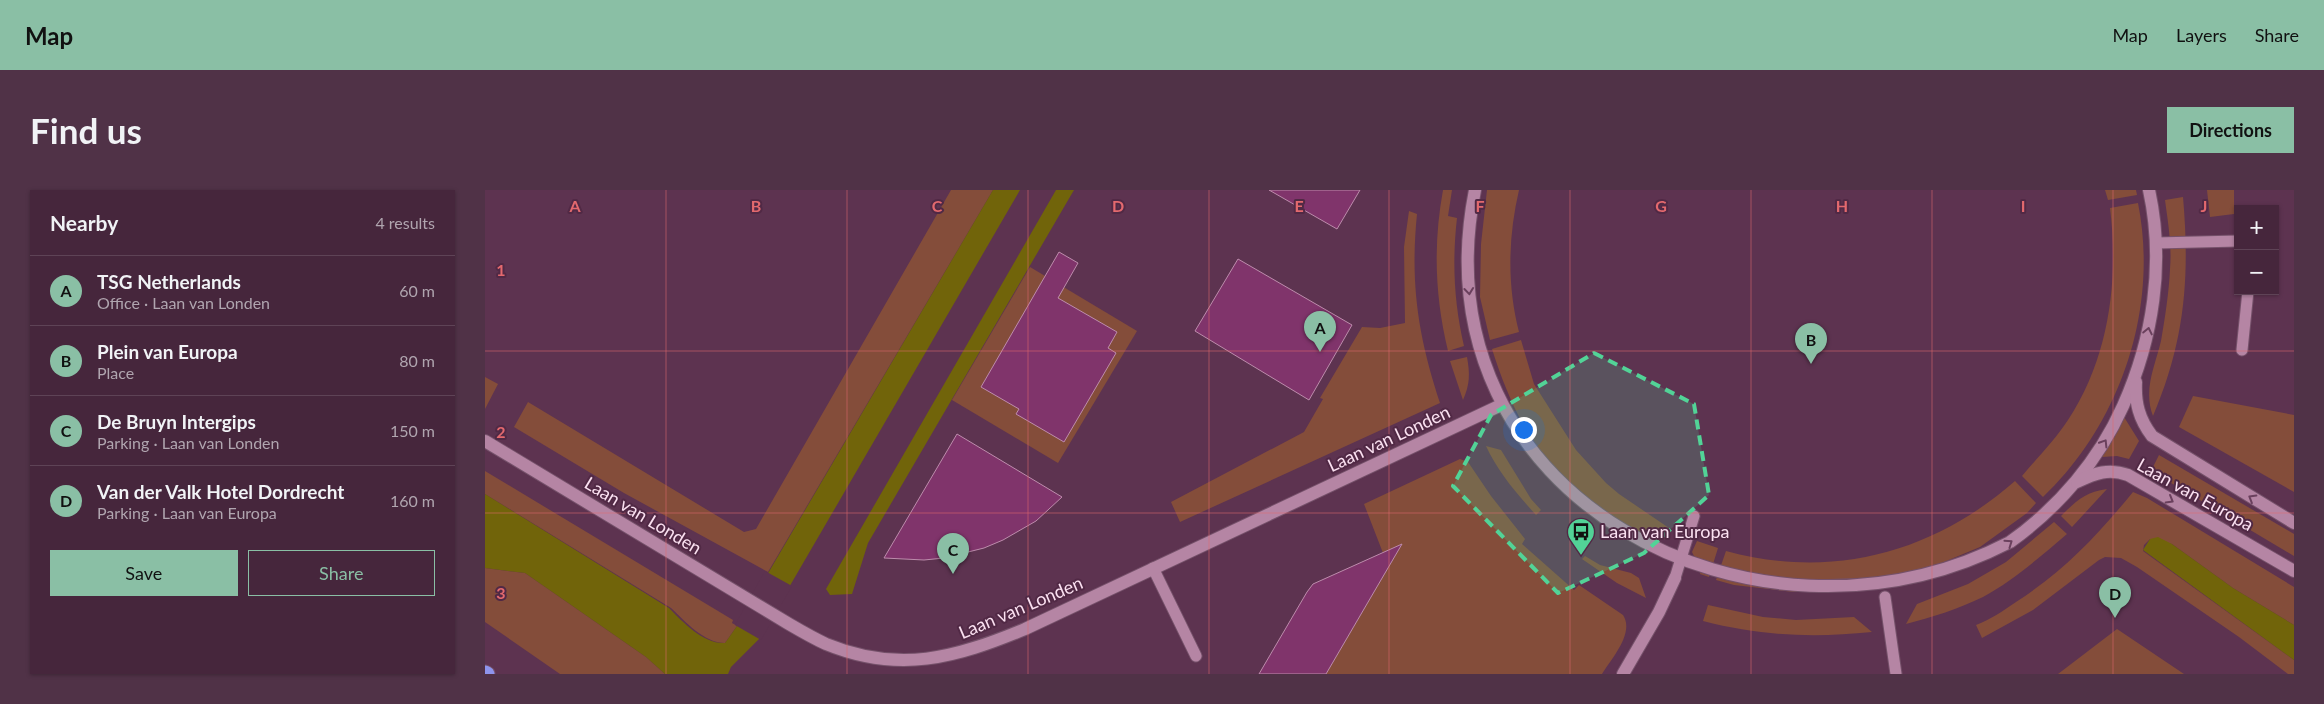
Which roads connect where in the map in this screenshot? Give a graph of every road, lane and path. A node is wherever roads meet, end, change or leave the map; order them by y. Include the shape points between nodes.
1 (1475, 190) edge
2 (2149, 190) edge
3 (2234, 242) edge
4 (2156, 243) junction
5 (2248, 295) edge
6 (2242, 350) dead end
7 (2136, 378) junction
8 (1499, 406) junction
9 (485, 440) edge
10 (2075, 483) junction
11 (1557, 493) dead end
12 (1694, 516) dead end
13 (2294, 523) edge
14 (1153, 568) junction
15 (1661, 571) dead end
16 (2294, 571) edge
17 (1679, 580) junction
18 (1910, 590) dead end
19 (1889, 596) joint
20 (1869, 600) dead end
21 (1196, 656) dead end
22 (1623, 674) edge
23 (1896, 674) edge

1 -> 8 street via 1468,234 1468,286 1478,348
2 - 4 street, Laan van Europa
3 - 4 lane
7 -> 4 street, Laan van Europa via 2153,309
5 - 6 lane
10 -> 7 street, Laan van Europa via 2115,425
13 -> 7 street, Laan van Europa via 2152,436 2139,416
8 - 11 street via 1514,435
8 - 14 street, Laan van Londen
9 - 14 street, Laan van Londen via 781,620 826,644 901,662 959,654 989,643
10 -> 16 street, Laan van Europa via 2100,472 2119,472
18 -> 10 street, Laan van Europa via 1962,571 1993,554 2030,527
12 - 17 lane
14 - 21 lane
15 - 17 street
17 - 22 street
19 - 20 street
19 - 23 lane

